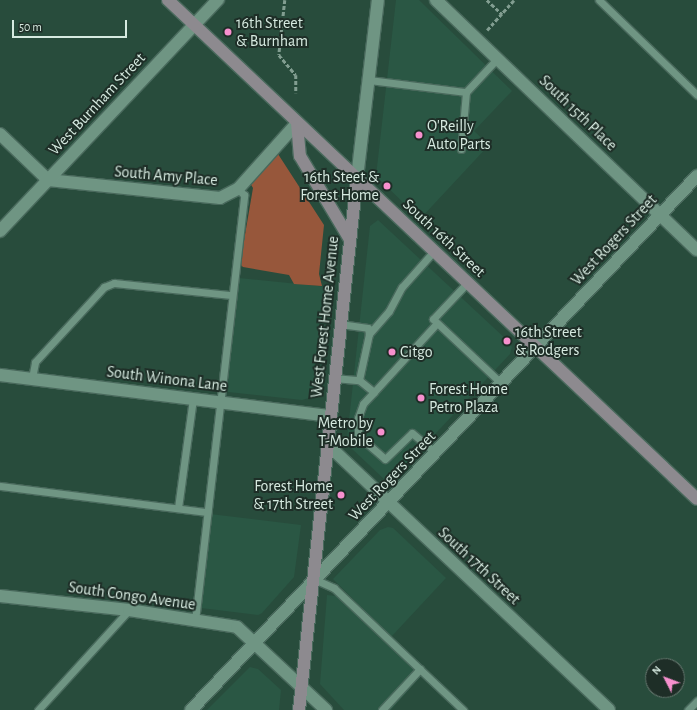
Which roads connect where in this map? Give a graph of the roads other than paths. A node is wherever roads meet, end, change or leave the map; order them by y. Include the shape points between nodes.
1 (168, 0) edge
2 (218, 0) edge
3 (378, 0) edge
4 (436, 0) edge
5 (599, 0) edge
6 (194, 25) junction
7 (497, 59) junction
8 (369, 80) junction
9 (466, 92) junction
10 (697, 95) edge
11 (297, 123) junction
12 (0, 134) edge
13 (461, 149) dead end
14 (697, 176) edge
15 (357, 178) junction
16 (48, 180) junction
17 (238, 189) junction
18 (660, 215) junction
19 (0, 231) edge
20 (349, 238) junction
21 (697, 250) edge
22 (434, 251) junction
23 (468, 282) junction
24 (231, 295) junction
25 (437, 323) junction
26 (340, 324) junction
27 (369, 334) junction
28 (536, 347) junction
29 (0, 375) edge
30 (32, 378) junction
31 (334, 378) junction
32 (359, 380) junction
33 (502, 383) junction
34 (374, 392) junction
35 (193, 399) junction
36 (219, 402) junction
37 (330, 416) junction
38 (328, 445) junction
39 (436, 453) junction
40 (0, 486) edge
41 (697, 499) edge
42 (389, 503) junction
43 (178, 508) junction
44 (207, 512) junction
45 (314, 580) junction
46 (0, 596) edge
47 (129, 610) junction
48 (195, 621) junction
49 (255, 642) junction
50 (420, 669) junction
51 (301, 686) junction
52 (697, 701) edge
53 (38, 710) edge
54 (191, 710) edge
55 (299, 710) edge
56 (326, 710) edge
57 (382, 710) edge
58 (463, 710) edge
59 (609, 710) edge
60 (688, 710) edge

1 - 6 main road, South 16th Street
2 - 6 street, West Burnham Street
3 - 8 street, West Forest Home Avenue
4 - 7 street, South 15th Place
5 - 10 lane
6 - 11 main road, South 16th Street
6 - 16 street, West Burnham Street
7 - 9 lane
7 - 18 street, South 15th Place
8 - 9 lane
8 - 15 street, West Forest Home Avenue
9 - 13 lane
11 - 15 main road, South 16th Street
11 - 17 street, South Amy Place
11 - 20 main road via 300,156
12 - 16 street
14 - 18 street, West Rogers Street
15 - 20 main road, West Forest Home Avenue
15 - 22 main road, South 16th Street
16 - 17 street, South Amy Place via 220,198
16 - 19 street, West Burnham Street
17 - 24 lane via 244,195
18 - 21 street, South 15th Place
18 - 28 street, West Rogers Street
20 - 26 main road, West Forest Home Avenue
22 - 23 main road, South 16th Street
22 - 27 lane via 402,287 389,311
23 - 25 lane via 433,319
23 - 28 main road, South 16th Street
24 - 30 lane via 114,283 104,288 35,362
24 - 36 lane
25 - 33 lane
25 - 34 lane
26 - 27 lane via 368,328
26 - 31 main road, West Forest Home Avenue
27 - 32 lane
28 - 33 street, West Rogers Street
28 - 41 main road, South 16th Street
29 - 30 street, South Winona Lane
30 - 35 street, South Winona Lane
31 - 32 lane
31 - 37 main road, West Forest Home Avenue
32 - 34 lane
33 - 39 street, West Rogers Street
34 - 39 lane via 363,404 358,418 358,434 362,439 385,458 412,433
35 - 36 street, South Winona Lane
35 - 43 lane
36 - 37 street, South Winona Lane
36 - 44 lane
37 - 38 main road, West Forest Home Avenue
38 - 42 street, South 17th Street
38 - 45 main road, West Forest Home Avenue
39 - 42 street, West Rogers Street
40 - 43 lane
42 - 45 street, West Rogers Street
42 - 59 street, South 17th Street
43 - 44 lane
44 - 48 lane
45 - 49 street, West Rogers Street
45 - 50 lane via 334,588
45 - 51 main road, West Forest Home Avenue
46 - 47 street, South Congo Avenue
47 - 48 street, South Congo Avenue
47 - 53 lane
48 - 49 street, South Congo Avenue via 237,627
49 - 51 street, South Congo Avenue
49 - 54 street, West Rogers Street
50 - 57 lane
50 - 58 lane
51 - 55 main road, West Forest Home Avenue
51 - 56 street, South Congo Avenue
52 - 60 lane

